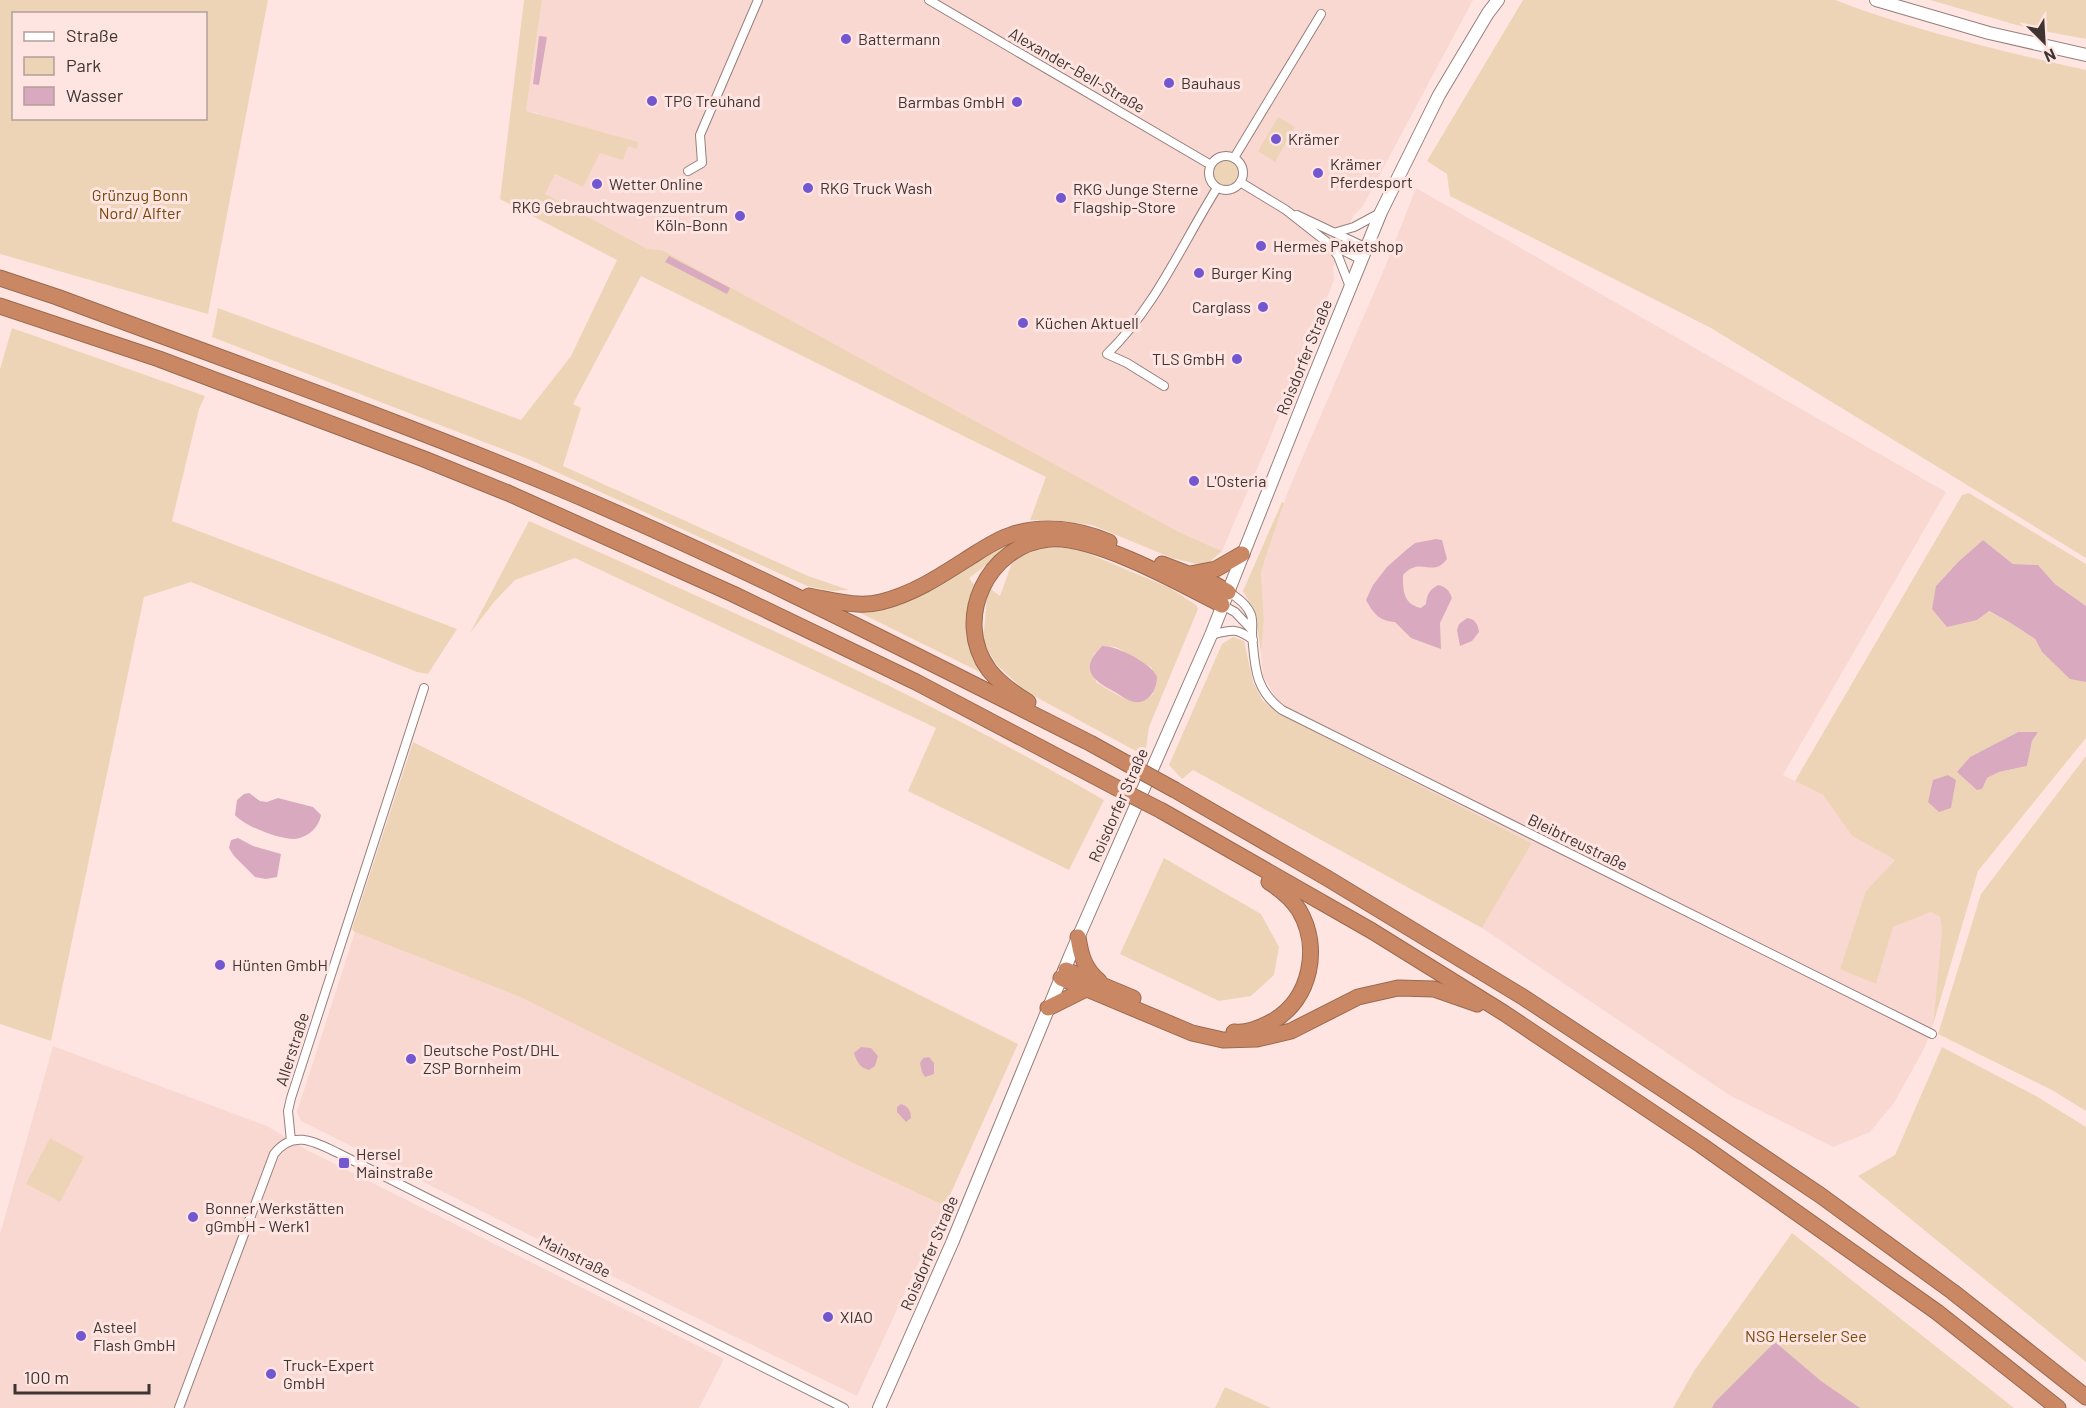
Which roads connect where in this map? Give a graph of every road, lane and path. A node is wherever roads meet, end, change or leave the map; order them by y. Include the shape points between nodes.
1 (758, 0) edge
2 (928, 0) edge
3 (1496, 0) edge
4 (1876, 0) edge
5 (1321, 14) dead end
6 (2086, 56) edge
7 (1234, 158) junction
8 (1211, 165) junction
9 (688, 171) dead end
10 (1240, 182) junction
11 (1217, 188) junction
12 (1286, 210) junction
13 (1381, 212) junction
14 (1337, 232) junction
15 (1328, 243) junction
16 (1367, 248) junction
17 (1362, 260) junction
18 (0, 278) edge
19 (1350, 287) junction
20 (0, 306) edge
21 (1164, 386) dead end
22 (1242, 554) junction
23 (1187, 574) junction
24 (788, 592) junction
25 (1225, 598) junction
26 (1252, 630) junction
27 (1211, 635) junction
28 (1253, 640) junction
29 (424, 688) dead end
30 (1090, 743) junction
31 (1224, 847) junction
32 (1078, 937) junction
33 (1063, 974) junction
34 (1101, 983) junction
35 (1086, 989) junction
36 (1048, 1008) junction
37 (1504, 1013) junction
38 (1932, 1034) dead end
39 (291, 1141) junction
40 (2086, 1397) edge
41 (881, 1406) edge
42 (179, 1408) edge
43 (844, 1408) edge
44 (2058, 1408) edge

1 - 9 street via 700,135 702,163
2 - 8 street, Alexander-Bell-Straße
3 - 13 main road, Roisdorfer Straße via 1439,95
4 - 6 main road
5 - 7 street
7 - 8 street via 1221,157
7 - 10 street via 1242,169
8 - 11 street via 1209,178
10 - 11 street via 1230,190
10 - 12 street
11 - 21 street via 1148,307 1107,354
12 - 14 street
12 - 15 street
13 - 14 street
13 - 16 main road, Roisdorfer Straße
14 - 16 street
15 - 17 street
15 - 19 street via 1338,256
16 - 17 main road, Roisdorfer Straße
17 - 19 main road, Roisdorfer Straße
18 - 24 highway via 515,470
19 - 22 main road, Roisdorfer Straße
20 - 31 highway, bridge via 159,359 508,493 916,681
22 - 23 highway via 1216,569
22 - 25 main road, Roisdorfer Straße
23 - 24 highway via 1086,532 1051,529 1010,535 917,590 879,603 851,604
23 - 25 highway via 1214,584
24 - 30 highway
25 - 26 street
25 - 26 street, Bleibtreustraße via 1237,597 1245,605
25 - 27 main road, Roisdorfer Straße
25 - 30 highway via 1078,541 1034,542 999,563 985,580 977,600 975,630 983,659 1011,692 1059,719
26 - 28 street, Bleibtreustraße
27 - 28 street via 1242,631
27 - 32 main road, Roisdorfer Straße
28 - 38 street, Bleibtreustraße via 1259,682 1282,710
29 - 39 street, Allerstraße via 291,1098
30 - 40 highway, bridge via 1327,878 1523,997 1820,1195 1953,1292
31 - 34 highway via 1286,895 1299,910 1307,931 1311,953 1308,978 1285,1014 1264,1026 1239,1033 1205,1029
31 - 37 highway via 1372,931
32 - 33 main road, Roisdorfer Straße
32 - 34 highway via 1088,972
33 - 34 highway
33 - 35 highway
33 - 36 main road, Roisdorfer Straße
35 - 36 highway
35 - 37 highway via 1192,1033 1223,1040 1257,1039 1291,1031 1358,997 1398,988 1434,989
36 - 41 main road, Roisdorfer Straße
37 - 44 highway via 1701,1144 1937,1312
39 - 42 street via 274,1154
39 - 43 street, Mainstraße via 308,1140 332,1150

